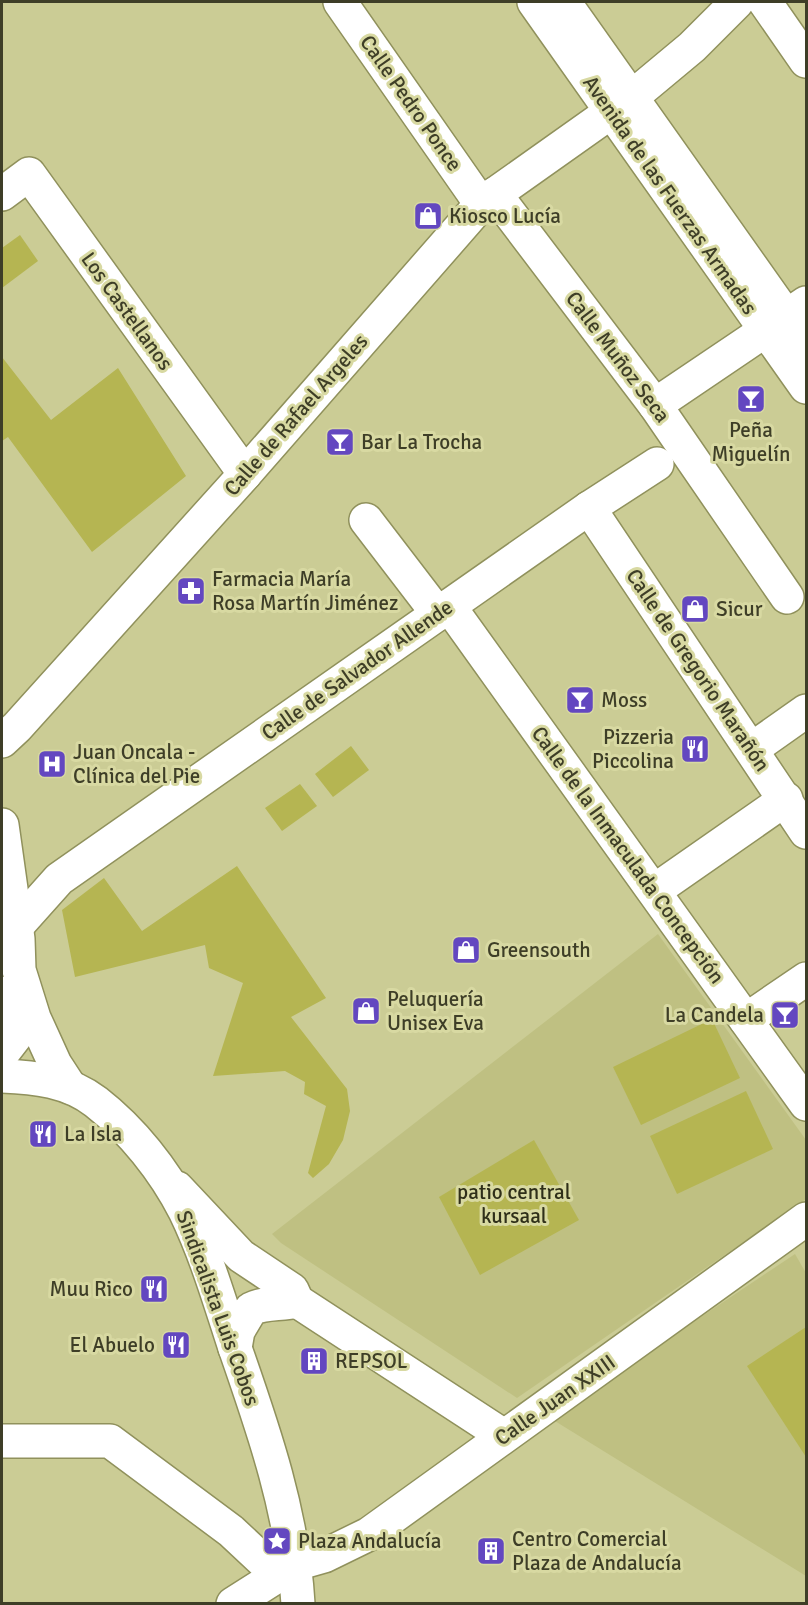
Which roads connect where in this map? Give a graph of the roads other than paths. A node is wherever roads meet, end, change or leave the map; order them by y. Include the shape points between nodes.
1 (340, 2) edge
2 (534, 2) edge
3 (564, 2) edge
4 (737, 2) edge
5 (765, 2) edge
6 (807, 61) edge
7 (622, 105) junction
8 (2, 194) edge
9 (488, 199) junction
10 (786, 316) edge
11 (807, 344) edge
12 (807, 387) edge
13 (655, 405) junction
14 (657, 464) dead end
15 (245, 474) junction
16 (590, 508) junction
17 (366, 520) dead end
18 (787, 597) dead end
19 (444, 610) junction
20 (807, 711) edge
21 (2, 741) edge
22 (752, 749) junction
23 (786, 799) junction
24 (2, 825) edge
25 (807, 832) edge
26 (7, 871) junction
27 (58, 879) junction
28 (654, 891) junction
29 (9, 931) edge
30 (2, 968) edge
31 (807, 979) edge
32 (746, 1020) junction
33 (2, 1054) edge
34 (2, 1076) edge
35 (70, 1087) junction
36 (2, 1091) edge
37 (807, 1104) edge
38 (157, 1168) junction
39 (807, 1219) edge
40 (241, 1256) junction
41 (297, 1301) junction
42 (245, 1316) junction
43 (236, 1348) junction
44 (504, 1436) junction
45 (2, 1441) edge
46 (284, 1581) edge
47 (233, 1604) edge
48 (298, 1604) edge

1 - 9 street, Calle Pedro Ponce
2 - 7 street, Avenida de las Fuerzas Armadas
3 - 7 street, Avenida de las Fuerzas Armadas
4 - 7 street, Calle de Rafael Argeles via 692,47
5 - 6 street
7 - 9 street, Calle de Rafael Argeles
7 - 10 street, Avenida de las Fuerzas Armadas
8 - 15 street, Los Castellanos via 28,174
9 - 13 street, Calle Muñoz Seca
9 - 15 street, Calle de Rafael Argeles
10 - 11 street, Avenida de las Fuerzas Armadas
10 - 12 street, Avenida de las Fuerzas Armadas
10 - 13 street
13 - 18 street, Calle Muñoz Seca
14 - 16 street, Calle de Salvador Allende
15 - 21 street, Calle de Rafael Argeles
16 - 19 street, Calle de Salvador Allende
16 - 22 street, Calle de Gregorio Marañón
17 - 19 street, Calle de la Inmaculada Concepción
19 - 27 street, Calle de Salvador Allende
19 - 28 street, Calle de la Inmaculada Concepción
20 - 22 street
22 - 23 street, Calle de Gregorio Marañón
23 - 25 street, Calle de Gregorio Marañón
23 - 28 street
24 - 26 street
26 - 27 street, Calle de Salvador Allende via 26,884 48,884
26 - 29 street
27 - 29 street, Calle de Salvador Allende
28 - 32 street, Calle de la Inmaculada Concepción
29 - 35 street via 34,1018 55,1065
30 - 33 street via 10,982 19,1032
31 - 32 street
32 - 37 street, Calle de la Inmaculada Concepción
34 - 35 street, Sindicalista Luis Cobos via 33,1077
35 - 38 street, Sindicalista Luis Cobos via 94,1101 125,1128
36 - 46 street, Sindicalista Luis Cobos via 49,1099 85,1114 138,1163 161,1198 202,1287 239,1395 267,1494
38 - 40 street
38 - 43 street, Sindicalista Luis Cobos via 184,1210
39 - 44 street, Calle Juan XXIII
40 - 41 street via 292,1290
40 - 42 street via 247,1272
41 - 42 street via 258,1305
41 - 44 street
42 - 43 street
43 - 46 street, Sindicalista Luis Cobos via 280,1488
44 - 46 street, Calle Juan XXIII via 369,1534
45 - 46 street via 110,1441 231,1532
46 - 47 street, Calle Juan XXIII
46 - 48 street, Sindicalista Luis Cobos

